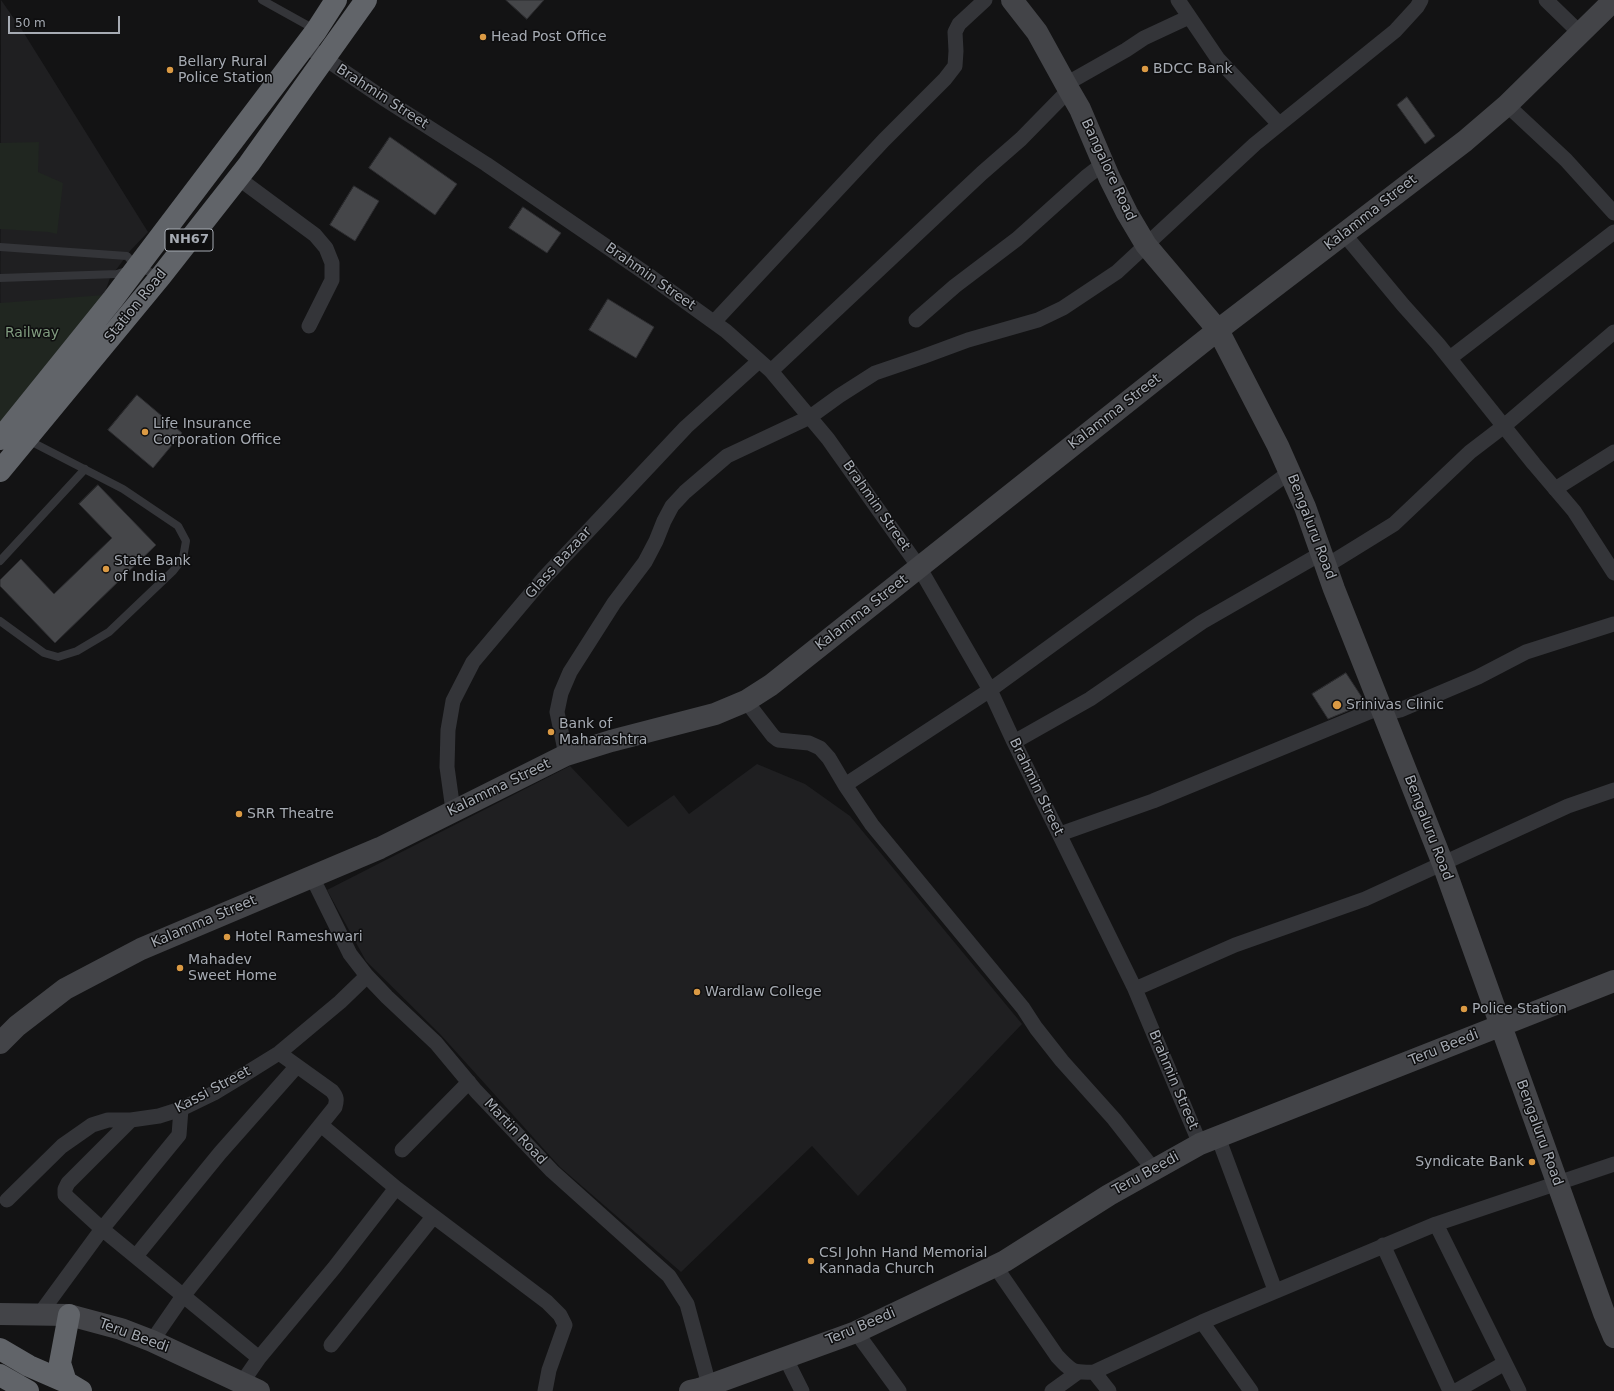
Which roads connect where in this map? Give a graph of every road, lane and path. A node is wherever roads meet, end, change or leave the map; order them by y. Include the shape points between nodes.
1 (262, 0) edge
2 (336, 0) edge
3 (366, 0) edge
4 (985, 0) edge
5 (1012, 0) edge
6 (1178, 0) edge
7 (1421, 0) edge
8 (1546, 0) edge
9 (1614, 0) edge
10 (1189, 17) junction
11 (1580, 33) junction
12 (310, 38) junction
13 (324, 58) junction
14 (1068, 87) junction
15 (1508, 105) junction
16 (1279, 124) junction
17 (1103, 164) junction
18 (238, 178) junction
19 (1614, 213) edge
20 (1614, 232) edge
21 (1344, 234) junction
22 (1146, 245) junction
23 (0, 247) edge
24 (137, 267) junction
25 (161, 276) junction
26 (0, 278) edge
27 (916, 320) dead end
28 (714, 322) junction
29 (309, 326) dead end
30 (1218, 330) junction
31 (1614, 332) edge
32 (1450, 358) junction
33 (759, 361) junction
34 (771, 371) junction
35 (810, 417) junction
36 (1504, 426) junction
37 (0, 439) edge
38 (26, 439) junction
39 (1614, 452) edge
40 (85, 469) junction
41 (0, 471) edge
42 (1290, 472) junction
43 (1555, 489) junction
44 (1324, 560) junction
45 (0, 561) edge
46 (919, 567) junction
47 (1614, 573) edge
48 (0, 621) edge
49 (1614, 624) edge
50 (990, 690) junction
51 (746, 701) junction
52 (1382, 710) junction
53 (1014, 742) junction
54 (566, 755) junction
55 (845, 785) junction
56 (1614, 790) edge
57 (453, 810) junction
58 (1060, 834) junction
59 (1443, 864) junction
60 (312, 876) junction
61 (367, 976) junction
62 (1614, 981) edge
63 (1135, 989) junction
64 (1500, 1026) junction
65 (0, 1043) edge
66 (279, 1053) junction
67 (297, 1066) junction
68 (469, 1082) junction
69 (181, 1109) junction
70 (131, 1120) junction
71 (321, 1125) junction
72 (1209, 1141) junction
73 (402, 1150) dead end
74 (1614, 1164) edge
75 (1154, 1170) junction
76 (1558, 1183) junction
77 (396, 1188) junction
78 (7, 1200) dead end
79 (433, 1217) junction
80 (1436, 1224) junction
81 (102, 1229) junction
82 (1383, 1246) junction
83 (136, 1256) junction
84 (995, 1266) junction
85 (1275, 1290) junction
86 (183, 1296) junction
87 (0, 1314) edge
88 (39, 1315) junction
89 (69, 1315) junction
90 (1202, 1322) junction
91 (856, 1332) junction
92 (1614, 1337) edge
93 (152, 1341) junction
94 (331, 1345) dead end
95 (0, 1349) edge
96 (786, 1357) junction
97 (259, 1358) junction
98 (1505, 1363) junction
99 (1094, 1372) junction
100 (1077, 1373) junction
101 (0, 1375) edge
102 (73, 1387) edge
103 (250, 1387) edge
104 (700, 1388) edge
105 (24, 1389) edge
106 (545, 1391) edge
107 (802, 1391) edge
108 (899, 1391) edge
109 (1052, 1391) edge
110 (1109, 1391) edge
111 (1251, 1391) edge
112 (1450, 1391) edge
113 (1456, 1391) edge
114 (1519, 1391) edge

1 - 12 lane
2 - 12 highway, NH67
3 - 13 highway, Station Road / NH67
4 - 28 street via 959,24 955,32 955,66 945,78
5 - 14 street, Bangalore Road via 1037,32
6 - 10 street
7 - 16 street via 1394,32
8 - 11 street
9 - 11 street, Kalamma Street
10 - 14 street via 1144,38
10 - 16 street via 1218,59
11 - 15 street, Kalamma Street
12 - 13 street, Brahmin Street
12 - 24 highway, NH67
13 - 18 highway, Station Road / NH67
13 - 28 street, Brahmin Street via 486,164
14 - 17 street, Bangalore Road
14 - 34 street via 1020,139
15 - 19 street via 1566,160
15 - 21 street, Kalamma Street
16 - 22 street
17 - 22 street, Bangalore Road
17 - 27 street via 1017,239 955,286
18 - 25 highway, Station Road / NH67
18 - 29 street via 315,235 326,248 332,263 332,280
20 - 32 street
21 - 30 street, Kalamma Street
21 - 32 street
22 - 30 street, Bangalore Road
22 - 35 street via 1117,272 1063,308 1038,320 968,340 875,373
23 - 24 lane via 127,256
24 - 25 lane
24 - 26 lane via 117,274
24 - 37 highway, Station Road / NH67
25 - 38 highway, Station Road / NH67
28 - 33 street, Brahmin Street
30 - 42 street, Bengaluru Road
30 - 46 street, Kalamma Street
31 - 36 street
32 - 36 street
33 - 34 street, Brahmin Street
33 - 57 street, Glass Bazaar via 686,427 543,580 473,662 453,701 448,730 447,767
34 - 35 street, Brahmin Street
35 - 46 street, Brahmin Street via 839,453
35 - 54 street via 727,456 672,506 645,562 614,603 570,672 561,693 557,712
36 - 43 street
36 - 44 street via 1470,452 1394,524
38 - 40 lane
38 - 41 highway, Station Road / NH67
39 - 43 street
40 - 45 lane
40 - 48 lane via 123,489 178,526 186,541 183,558 174,571 109,632 77,651 58,657 44,653
42 - 44 street, Bengaluru Road
42 - 50 street
43 - 47 street via 1574,512
44 - 52 street, Bengaluru Road
44 - 53 street via 1202,622 1090,699
46 - 50 street, Brahmin Street
46 - 51 street, Kalamma Street via 771,685
49 - 52 street via 1526,652 1478,677 1400,710
50 - 53 street, Brahmin Street
50 - 55 street
51 - 54 street, Kalamma Street via 715,714
51 - 55 street via 778,740 809,743 820,748
52 - 58 street via 1154,801
52 - 59 street, Bengaluru Road
53 - 58 street, Brahmin Street
54 - 57 street, Kalamma Street
55 - 75 street via 872,825 1023,1008 1058,1057 1114,1119
56 - 59 street via 1568,806
57 - 60 street, Kalamma Street via 380,848
58 - 63 street, Brahmin Street
59 - 63 street via 1365,899 1235,945
59 - 64 street, Bengaluru Road
60 - 61 street, Martin Road via 350,954
60 - 65 street, Kalamma Street via 141,949 65,989 17,1026
61 - 66 street, Kassi Street
61 - 68 street, Martin Road via 436,1043
62 - 64 street, Teru Beedi
63 - 72 street, Brahmin Street
64 - 72 street, Teru Beedi
64 - 76 street, Bengaluru Road
66 - 67 street
66 - 69 street, Kassi Street via 214,1093
67 - 71 street via 336,1096 335,1107
67 - 83 street via 220,1153
68 - 73 street
68 - 104 street, Martin Road via 552,1171 669,1276 687,1304
69 - 70 street, Kassi Street via 159,1116
69 - 81 street via 179,1135
70 - 78 street, Kassi Street via 108,1120 87,1128 54,1154
70 - 81 street via 65,1189 69,1199
71 - 77 street
71 - 86 street
72 - 75 street, Teru Beedi
72 - 85 street, Brahmin Street
74 - 76 street
75 - 84 street, Teru Beedi
76 - 80 street
76 - 92 street, Bengaluru Road
77 - 79 street
77 - 97 street
79 - 94 street
79 - 106 street via 548,1302 560,1315 565,1325 549,1370
80 - 82 street
80 - 98 street
81 - 83 street
81 - 88 street
82 - 85 street
82 - 112 street
83 - 86 street
84 - 91 street, Teru Beedi
84 - 100 street via 1057,1356
85 - 90 street
86 - 93 street
86 - 97 street
87 - 88 street, Teru Beedi
88 - 89 street, Teru Beedi
89 - 93 street, Teru Beedi
89 - 102 highway via 60,1363
90 - 99 street
90 - 111 street
91 - 96 street, Teru Beedi
91 - 108 street
93 - 103 street, Teru Beedi
95 - 102 highway
96 - 104 street, Teru Beedi
96 - 107 street
97 - 103 street
98 - 113 street
98 - 114 street
99 - 100 street
99 - 110 street
100 - 109 street
101 - 105 highway

